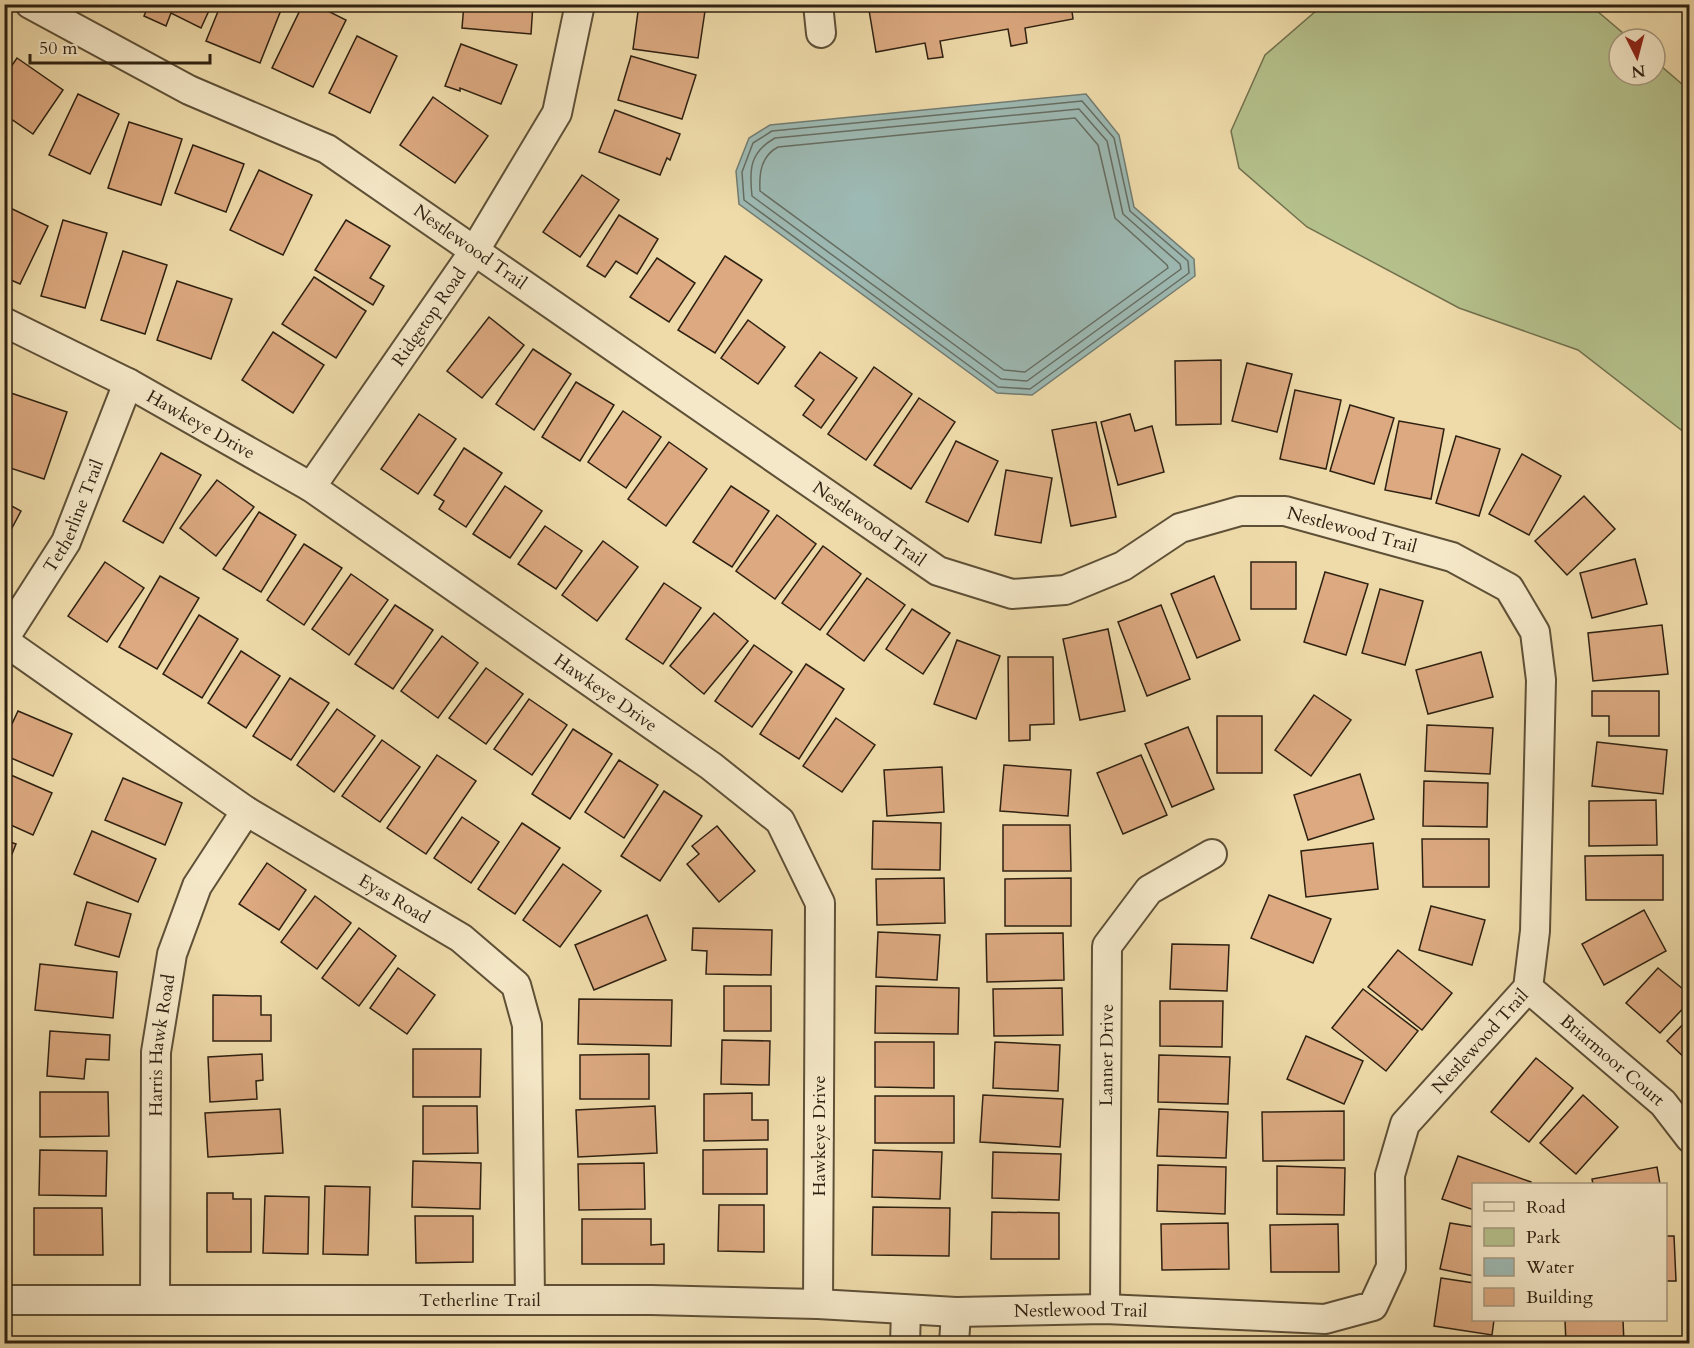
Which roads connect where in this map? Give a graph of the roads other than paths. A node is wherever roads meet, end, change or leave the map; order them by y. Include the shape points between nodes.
1 (30, 4) edge
2 (580, 4) edge
3 (818, 4) edge
4 (821, 33) dead end
5 (475, 250) junction
6 (4, 322) edge
7 (128, 383) junction
8 (311, 487) junction
9 (4, 640) edge
10 (246, 811) junction
11 (1212, 854) dead end
12 (1528, 988) junction
13 (1689, 1138) edge
14 (4, 1300) edge
15 (155, 1300) junction
16 (530, 1300) junction
17 (818, 1304) junction
18 (1105, 1309) junction
19 (906, 1310) junction
20 (956, 1312) junction
21 (905, 1344) edge
22 (954, 1344) edge

1 - 5 street, Nestlewood Trail via 189,90 327,149
2 - 5 street, Ridgetop Road via 557,113
3 - 4 street
5 - 8 street, Ridgetop Road
5 - 12 street, Nestlewood Trail via 938,572 1012,594 1065,590 1124,566 1180,528 1240,511 1285,511 1452,557 1509,588 1535,632 1540,680 1535,931
6 - 7 street, Hawkeye Drive
7 - 8 street, Hawkeye Drive
7 - 9 street, Tetherline Trail via 66,542
8 - 17 street, Hawkeye Drive via 711,766 780,821 820,903
9 - 10 street, Eyas Road
10 - 15 street, Harris Hawk Road via 197,886 172,954 156,1052
10 - 16 street, Eyas Road via 461,938 516,984 527,1025
11 - 18 street, Lanner Drive via 1149,890 1107,946
12 - 13 street, Briarmoor Court via 1663,1104
12 - 18 street, Nestlewood Trail via 1405,1124 1390,1175 1391,1267 1373,1306 1325,1318
14 - 15 street, Tetherline Trail
15 - 16 street, Tetherline Trail
16 - 17 street, Tetherline Trail
17 - 19 street, Tetherline Trail
18 - 20 street, Nestlewood Trail
19 - 20 street, Tetherline Trail
19 - 21 street
20 - 22 street

